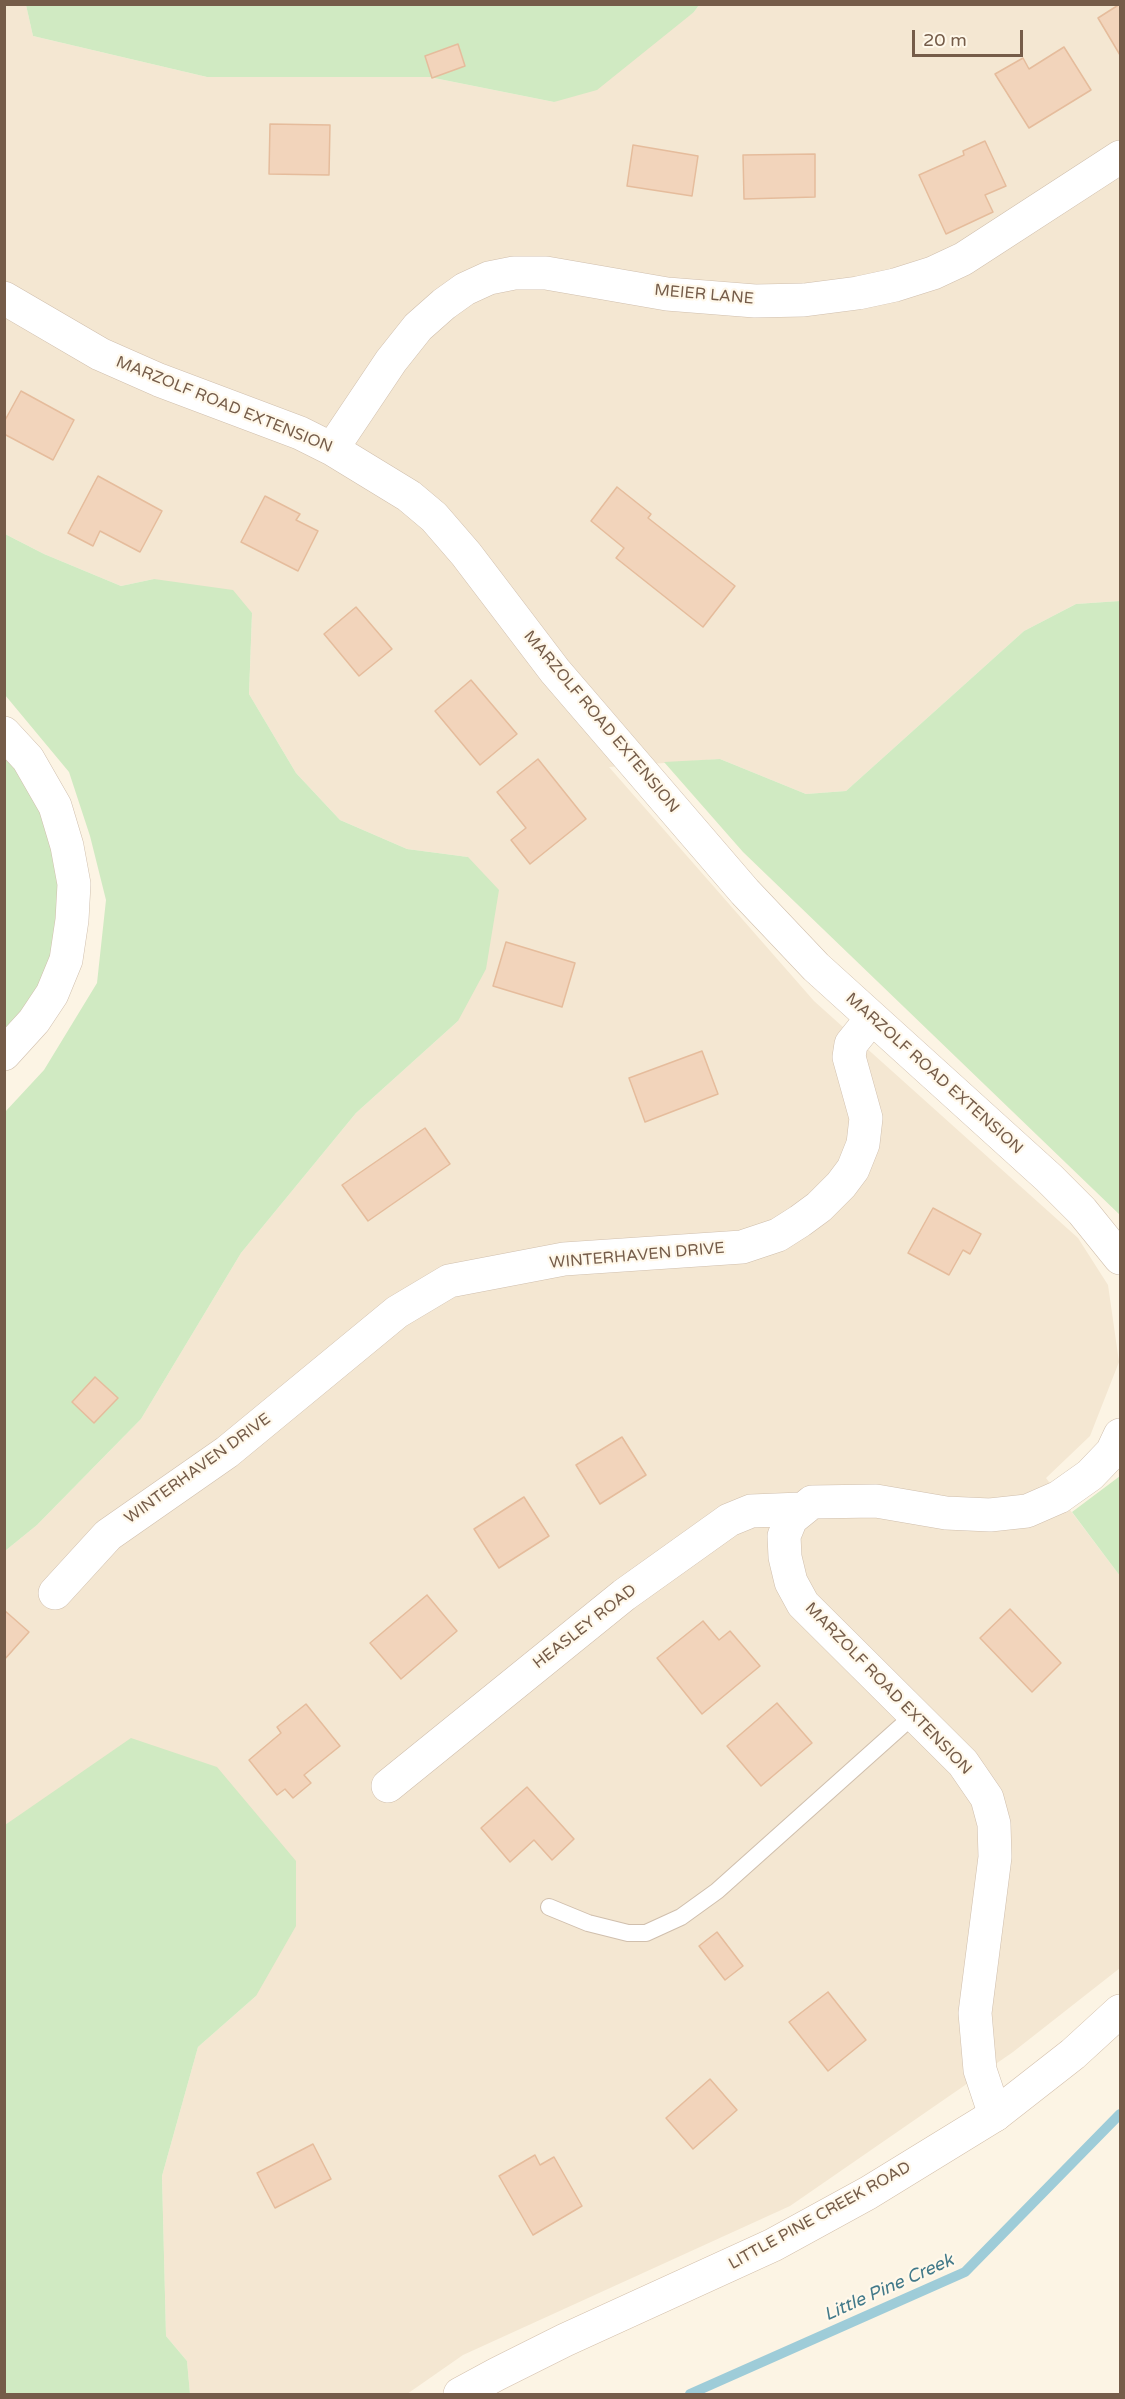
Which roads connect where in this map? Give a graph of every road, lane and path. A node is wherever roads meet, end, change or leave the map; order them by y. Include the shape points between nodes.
1 (1120, 157) edge
2 (4, 298) edge
3 (332, 449) junction
4 (4, 733) edge
5 (871, 1019) junction
6 (4, 1054) edge
7 (1120, 1258) edge
8 (1120, 1435) edge
9 (801, 1509) junction
10 (55, 1593) dead end
11 (915, 1714) junction
12 (388, 1786) dead end
13 (549, 1907) dead end
14 (1120, 2012) edge
15 (995, 2115) junction
16 (460, 2394) edge

1 - 3 street, MEIER LANE via 963,259 896,285 858,293 755,301 667,294 546,273 489,278 458,294 418,327
2 - 3 street, MARZOLF ROAD EXTENSION via 100,354
3 - 5 street, MARZOLF ROAD EXTENSION via 409,496 434,518 555,671 745,892
4 - 6 street via 28,759 55,806 74,884 63,968 34,1021
5 - 7 street, MARZOLF ROAD EXTENSION via 1049,1178
5 - 10 street, WINTERHAVEN DRIVE via 851,1044 849,1057 866,1118 863,1144 853,1169 841,1185 801,1221 742,1247 564,1259 449,1281 397,1312 227,1452 108,1535
8 - 9 street via 1112,1452 1090,1475 1059,1497 1027,1511 990,1515 946,1513 876,1502 812,1502
9 - 11 street, MARZOLF ROAD EXTENSION via 791,1519 784,1536 791,1582 803,1604
9 - 12 street, HEASLEY ROAD via 751,1511 729,1520 624,1595
11 - 13 lane via 717,1892 681,1917 646,1933 628,1934
11 - 15 street, MARZOLF ROAD EXTENSION via 978,1782 987,1797 994,1824 995,1857 975,2013 980,2070
14 - 15 street, LITTLE PINE CREEK ROAD
15 - 16 street, LITTLE PINE CREEK ROAD via 773,2246 565,2340

